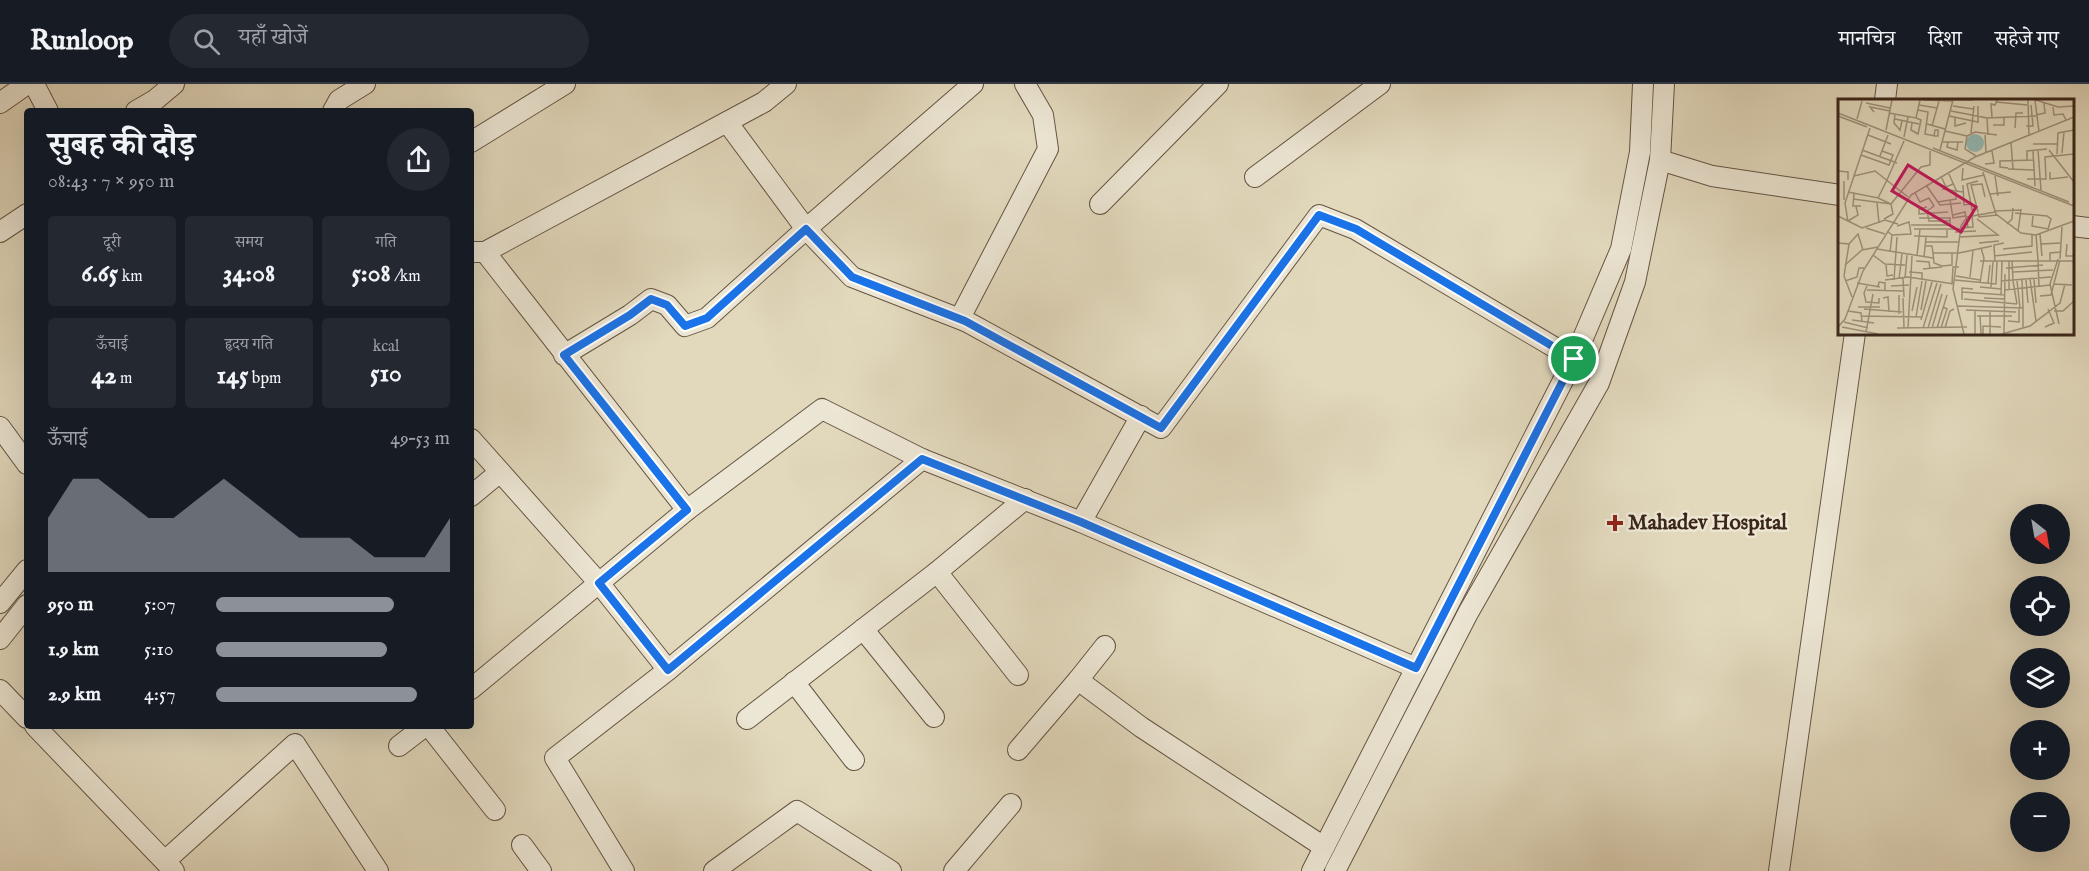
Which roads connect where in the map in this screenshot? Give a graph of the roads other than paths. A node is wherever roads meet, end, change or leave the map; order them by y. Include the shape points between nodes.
1 (27, 84) edge
2 (34, 84) edge
3 (174, 84) edge
4 (365, 84) edge
5 (565, 84) edge
6 (786, 84) edge
7 (973, 84) edge
8 (1024, 84) edge
9 (1218, 84) edge
10 (1380, 84) edge
11 (1643, 84) edge
12 (1664, 84) edge
13 (1887, 84) edge
14 (1885, 99) edge
15 (0, 103) edge
16 (159, 106) edge
17 (46, 108) edge
18 (335, 108) edge
19 (727, 122) junction
20 (474, 140) edge
21 (1660, 160) junction
22 (1255, 177) dead end
23 (1838, 195) edge
24 (1100, 204) dead end
25 (24, 216) edge
26 (2074, 226) edge
27 (2089, 228) edge
28 (806, 229) junction
29 (0, 232) edge
30 (478, 252) edge
31 (965, 321) junction
32 (1855, 334) edge
33 (564, 355) junction
34 (1574, 359) junction
35 (1141, 416) junction
36 (0, 427) edge
37 (474, 442) edge
38 (922, 459) junction
39 (24, 460) edge
40 (500, 472) junction
41 (474, 494) edge
42 (1025, 499) junction
43 (687, 510) junction
44 (1081, 522) junction
45 (937, 572) junction
46 (24, 574) edge
47 (599, 583) junction
48 (0, 603) edge
49 (24, 609) edge
50 (863, 629) junction
51 (0, 639) edge
52 (1105, 646) dead end
53 (1416, 668) junction
54 (668, 670) junction
55 (1018, 675) dead end
56 (1078, 680) junction
57 (794, 682) junction
58 (474, 687) edge
59 (0, 690) edge
60 (24, 715) edge
61 (934, 717) dead end
62 (747, 719) dead end
63 (38, 729) edge
64 (423, 729) edge
65 (429, 729) edge
66 (399, 746) dead end
67 (1018, 750) dead end
68 (854, 760) dead end
69 (1011, 804) dead end
70 (495, 810) dead end
71 (522, 845) dead end
72 (1324, 847) junction
73 (169, 866) edge
74 (378, 871) edge
75 (541, 871) edge
76 (624, 871) edge
77 (714, 871) edge
78 (891, 871) edge
79 (954, 871) edge
80 (1312, 871) edge
81 (1335, 871) edge
82 (1779, 871) edge

1 - 15 street
2 - 17 street
3 - 16 street
4 - 18 street via 339,100
5 - 20 street
6 - 19 street via 764,102
7 - 28 street
8 - 31 street via 1043,115 1048,149 960,318
9 - 24 street
10 - 22 street
11 - 34 street via 1640,152 1621,249
12 - 21 street
13 - 14 street
19 - 28 street
19 - 30 street
21 - 23 street via 1712,176
21 - 81 street via 1635,282 1599,382 1468,613
25 - 29 street
26 - 27 street
28 - 31 street via 852,277
28 - 33 street via 707,318 685,326 667,305 651,299
30 - 33 street
31 - 35 street
32 - 82 street
33 - 43 street
34 - 35 street via 1356,229 1319,215 1161,428
34 - 53 street
35 - 44 street
36 - 39 street
37 - 40 street
38 - 42 street
38 - 43 street via 822,409
38 - 54 street
40 - 41 street
40 - 47 street
42 - 44 street
42 - 45 street
43 - 47 street
44 - 53 street
45 - 50 street
45 - 55 street
46 - 48 street
47 - 54 street
47 - 58 street
49 - 51 street
50 - 57 street
50 - 61 street
52 - 56 street
53 - 72 street
54 - 76 street via 555,758
56 - 67 street
56 - 72 street via 1141,727
57 - 62 street
57 - 68 street
59 - 60 street
63 - 73 street
64 - 66 street
65 - 70 street
69 - 79 street
71 - 75 street
72 - 80 street
73 - 74 street via 295,744
77 - 78 street via 797,811

